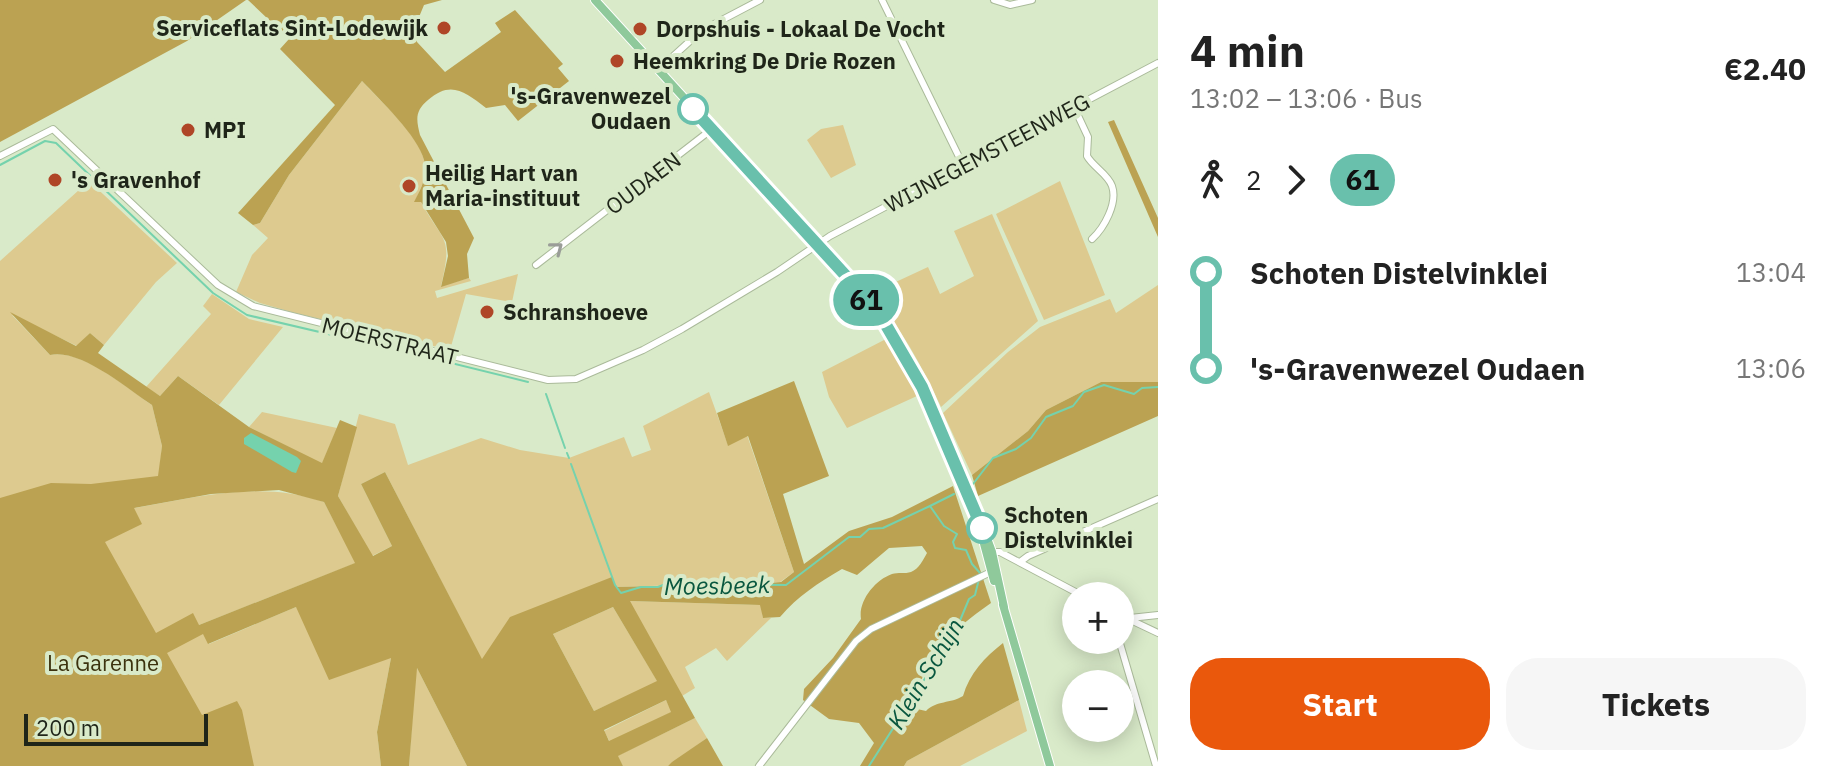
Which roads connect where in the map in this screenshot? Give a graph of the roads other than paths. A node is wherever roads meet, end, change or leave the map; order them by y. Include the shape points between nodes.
1 (595, 0) edge
2 (760, 0) edge
3 (882, 0) edge
4 (994, 0) edge
5 (1032, 0) edge
6 (1158, 63) edge
7 (658, 70) junction
8 (1074, 107) junction
9 (712, 129) junction
10 (0, 156) edge
11 (963, 165) junction
12 (1092, 239) dead end
13 (818, 246) junction
14 (536, 265) dead end
15 (1158, 499) edge
16 (978, 520) junction
17 (992, 552) junction
18 (1020, 562) junction
19 (994, 571) junction
20 (1062, 585) edge
21 (1158, 615) edge
22 (1134, 618) edge
23 (1134, 622) edge
24 (1158, 633) edge
25 (1123, 654) edge
26 (759, 766) edge
27 (1050, 766) edge
28 (1156, 766) edge

1 - 7 main road
2 - 7 street via 701,31
3 - 11 street
4 - 5 street via 1010,5
6 - 8 street, WIJNEGEMSTEENWEG
7 - 9 main road
8 - 11 street, WIJNEGEMSTEENWEG
8 - 12 street via 1088,137 1090,162 1112,186 1106,221
9 - 13 main road
14 -> 9 street, OUDAEN
10 - 13 street, MOERSTRAAT via 53,129 218,285 253,306 548,380 576,379 643,350
11 - 13 street, WIJNEGEMSTEENWEG
13 - 16 main road via 860,291 908,361
15 - 18 street
16 - 17 main road
16 - 19 main road
17 - 18 street
17 - 19 main road
18 - 20 street
19 - 26 street via 856,641
19 - 27 main road
21 - 22 street
23 - 24 street
25 - 28 street

